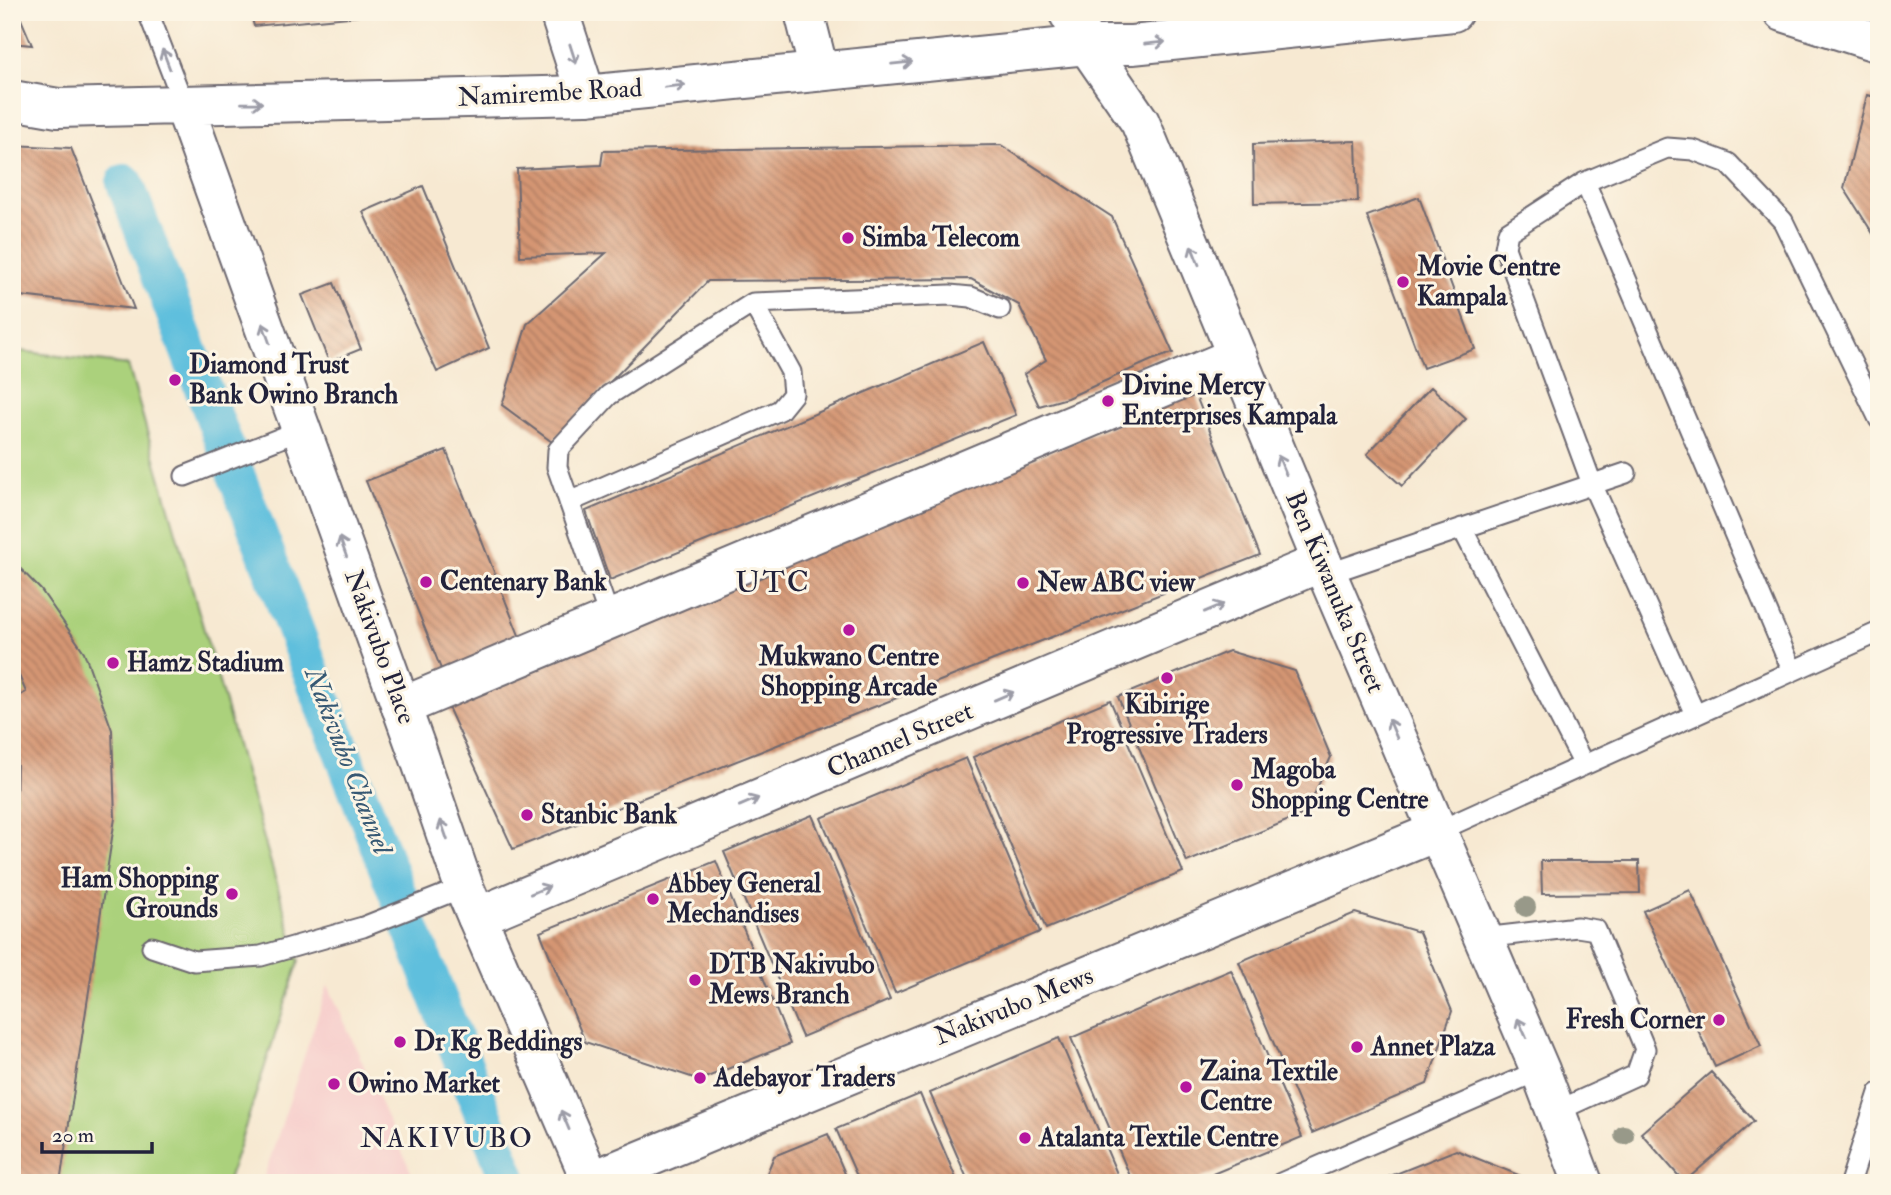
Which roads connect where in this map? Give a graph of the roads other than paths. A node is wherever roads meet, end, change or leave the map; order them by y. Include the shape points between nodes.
1 (148, 12) edge
2 (559, 12) edge
3 (804, 12) edge
4 (1068, 12) edge
5 (1453, 12) edge
6 (1783, 12) edge
7 (1879, 43) edge
8 (1087, 45) junction
9 (819, 71) junction
10 (586, 95) junction
11 (12, 100) edge
12 (184, 105) junction
13 (1585, 181) junction
14 (753, 303) junction
15 (1000, 309) dead end
16 (1237, 356) junction
17 (1879, 419) edge
18 (301, 430) junction
19 (1626, 473) dead end
20 (185, 477) dead end
21 (1592, 484) junction
22 (569, 502) junction
23 (1462, 528) junction
24 (1325, 568) junction
25 (610, 619) junction
26 (1879, 632) edge
27 (1792, 670) junction
28 (401, 707) junction
29 (1695, 715) junction
30 (1584, 765) junction
31 (1436, 832) junction
32 (470, 902) junction
33 (1483, 938) junction
34 (152, 947) dead end
35 (1540, 1070) junction
36 (1879, 1093) edge
37 (1555, 1112) junction
38 (1292, 1181) edge
39 (592, 1182) edge
40 (1583, 1183) edge
41 (1850, 1183) edge

12 -> 1 lane
2 -> 10 main road
3 - 9 main road
4 - 8 main road, Ben Kiwanuka Street
8 -> 5 main road, Namirembe Road via 1132,45
6 - 7 main road
9 -> 8 main road, Namirembe Road
16 -> 8 main road, Ben Kiwanuka Street via 1140,122
10 -> 9 main road, Namirembe Road
12 -> 10 main road, Namirembe Road
11 - 12 main road, Namirembe Road via 58,107
18 -> 12 main road, Nakivubo Place
13 - 17 lane via 1667,148 1693,150 1728,163 1783,221
13 - 21 lane via 1508,232 1505,248
13 - 27 lane
14 - 15 lane via 950,295 971,297
14 - 22 lane via 609,395 558,450 557,467
14 - 22 lane via 791,372 793,394 780,410
24 -> 16 main road, Ben Kiwanuka Street
16 - 25 main road
18 - 20 lane
28 -> 18 main road, Nakivubo Place
19 - 21 lane
21 - 23 lane
21 - 29 lane
22 - 25 lane
23 - 24 lane
23 - 30 lane
31 -> 24 main road, Ben Kiwanuka Street
32 -> 24 main road, Channel Street
25 - 28 main road
26 - 27 lane
27 - 29 lane
32 -> 28 main road, Nakivubo Place
29 - 30 lane
30 - 31 lane
31 - 33 main road, Ben Kiwanuka Street
31 - 39 main road, Nakivubo Mews
32 - 34 lane via 421,905 261,956 194,961
39 -> 32 main road, Nakivubo Place
35 -> 33 main road, Ben Kiwanuka Street
33 - 37 lane via 1577,927 1596,930 1645,1049 1636,1076
35 - 37 main road, Ben Kiwanuka Street
35 - 38 lane
36 - 41 lane
37 - 40 main road, Ben Kiwanuka Street

